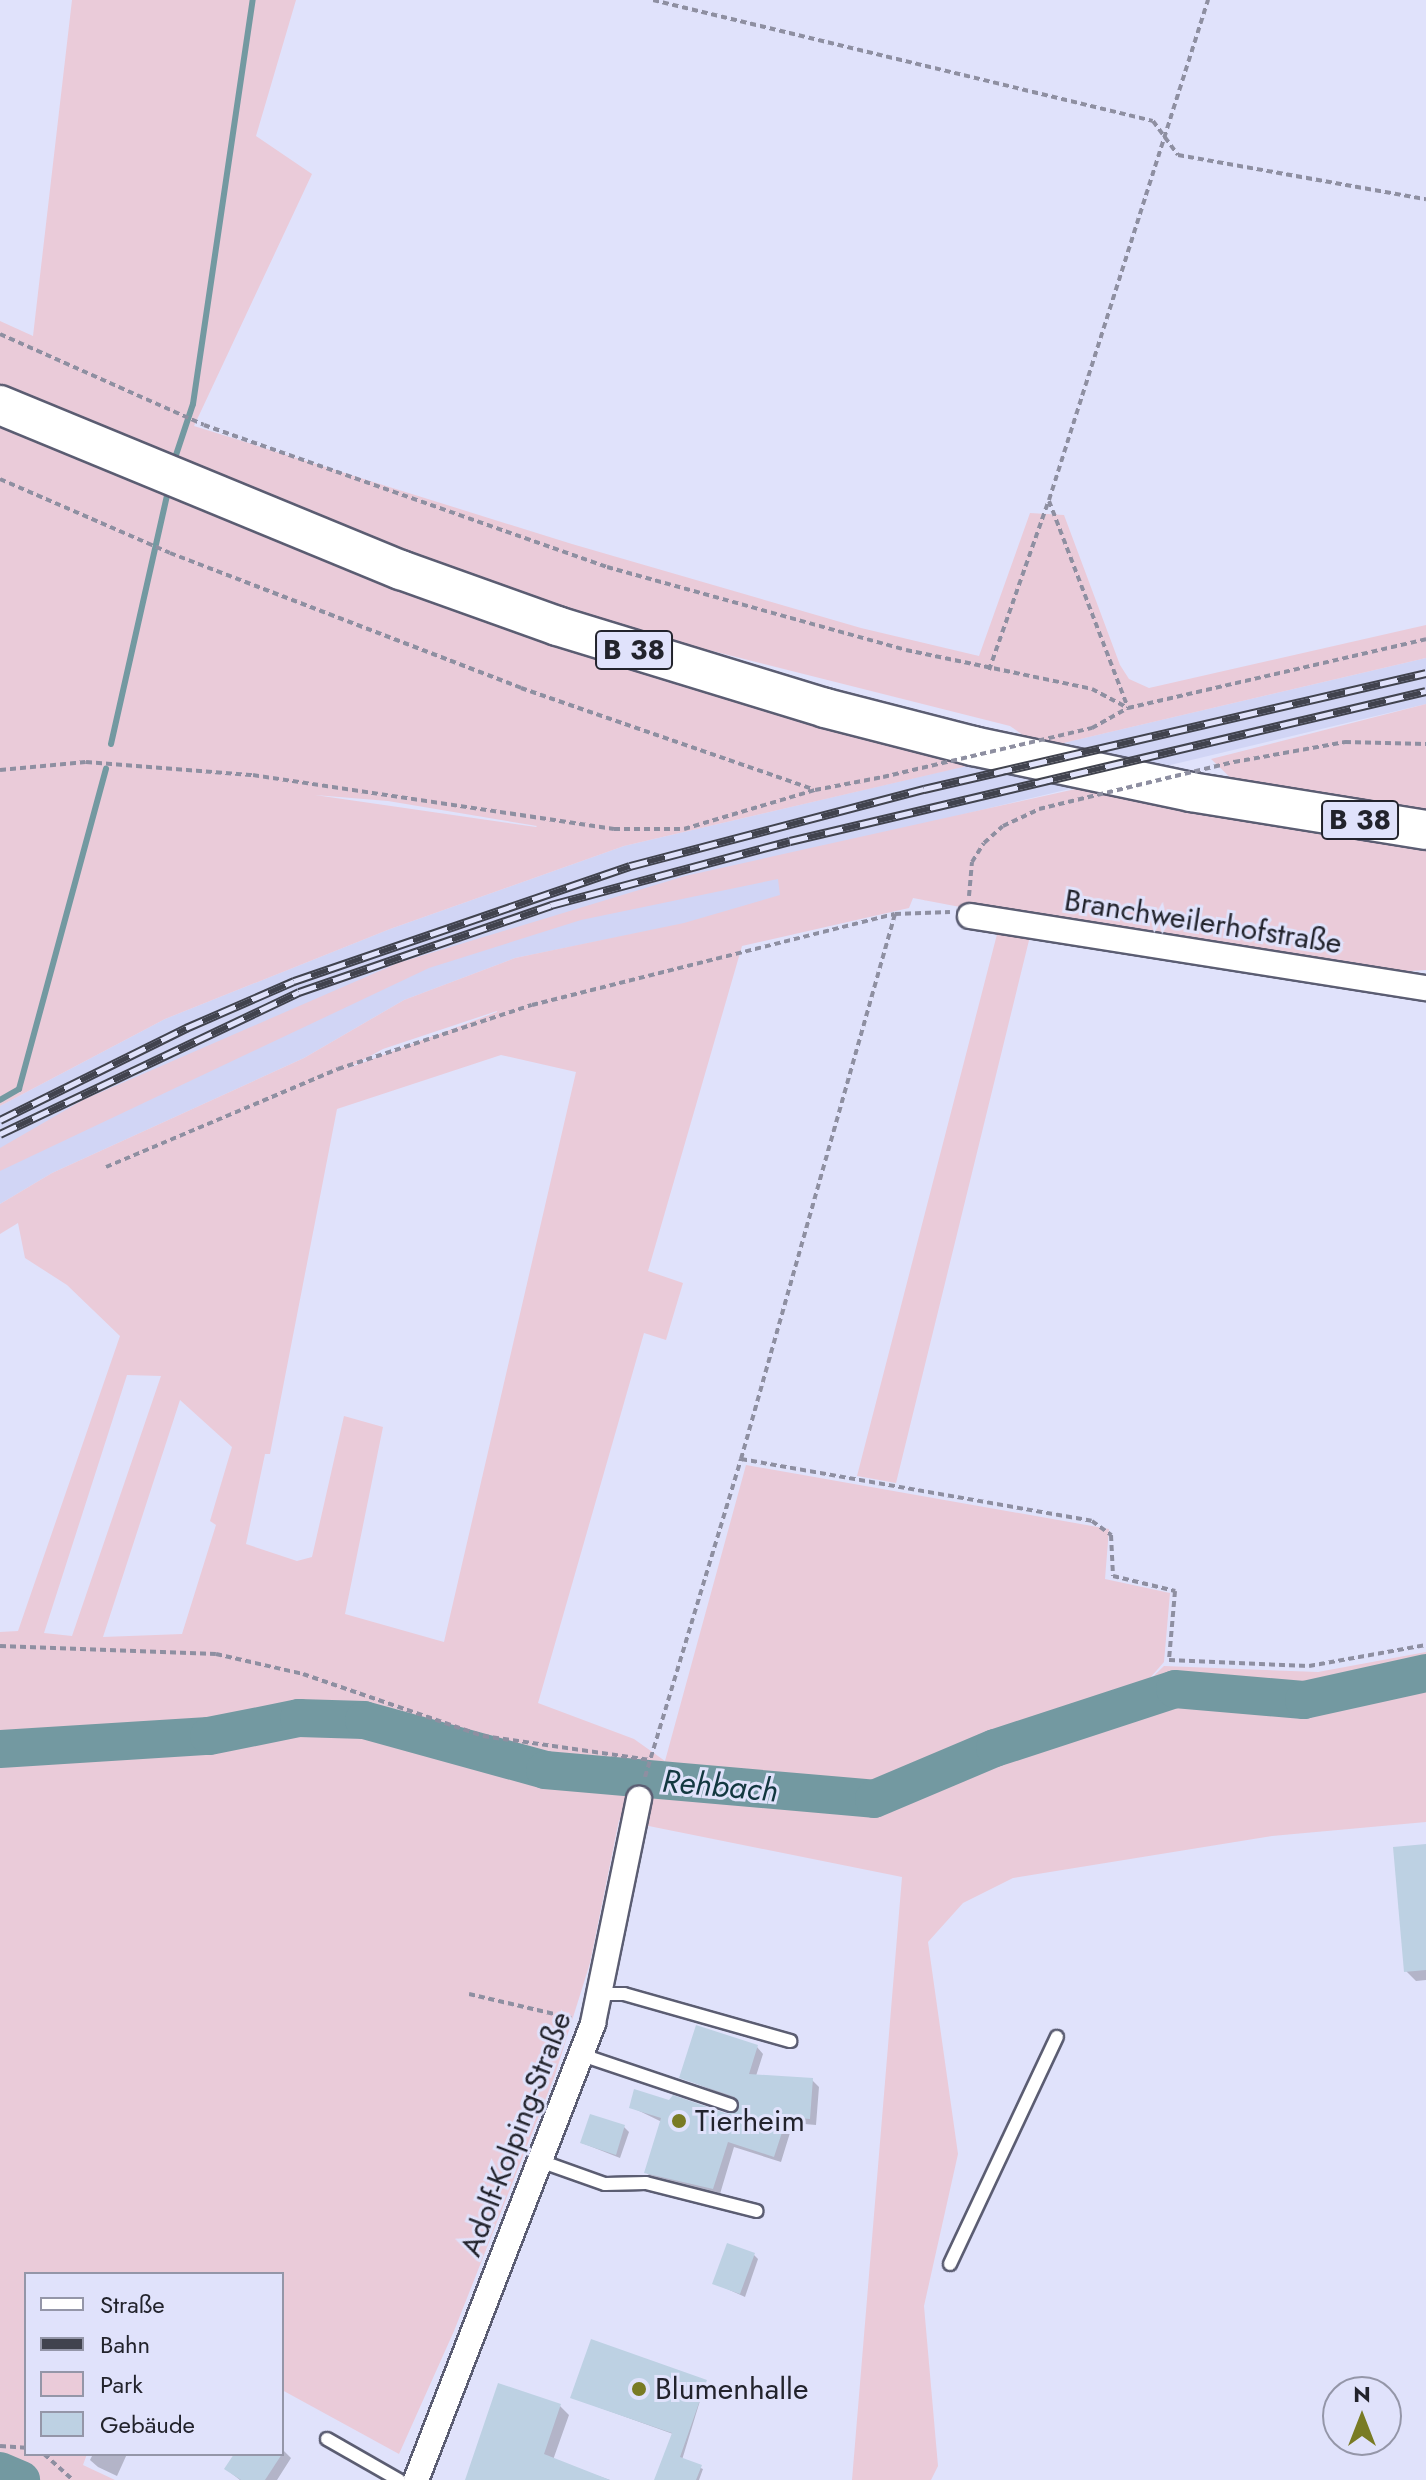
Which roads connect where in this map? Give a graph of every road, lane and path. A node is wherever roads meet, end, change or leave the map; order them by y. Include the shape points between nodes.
1 (653, 0) edge
2 (1208, 0) edge
3 (1163, 137) junction
4 (1426, 199) edge
5 (0, 334) edge
6 (0, 405) edge
7 (0, 479) edge
8 (1049, 500) junction
9 (1426, 639) edge
10 (989, 670) junction
11 (1128, 708) junction
12 (1426, 744) edge
13 (0, 770) edge
14 (815, 790) junction
15 (1426, 830) edge
16 (895, 914) junction
17 (970, 916) junction
18 (1426, 988) edge
19 (106, 1167) dead end
20 (741, 1459) junction
21 (1426, 1645) edge
22 (0, 1646) edge
23 (639, 1799) dead end
24 (469, 1994) dead end
25 (602, 1994) junction
26 (593, 2023) junction
27 (1057, 2037) dead end
28 (790, 2041) dead end
29 (582, 2055) junction
30 (731, 2105) dead end
31 (540, 2161) junction
32 (757, 2211) dead end
33 (950, 2264) dead end
34 (327, 2439) dead end
35 (0, 2446) edge
36 (24, 2448) edge
37 (46, 2456) edge
38 (73, 2480) edge
39 (399, 2480) edge
40 (416, 2480) edge

1 - 3 path via 1153,121
2 - 3 path
3 - 4 path via 1178,155
3 - 8 path
5 - 10 path via 204,425 607,567
6 - 15 main road, B 38 via 401,570 557,626 810,704 973,746 1191,792
7 - 14 path via 170,553 521,688
8 - 10 path
8 - 11 path
9 - 11 path
10 - 11 path via 1092,689
11 - 14 path, bridge via 1092,728
12 - 17 path, bridge via 1345,742 1234,762 1020,816 984,843 969,879
13 - 14 path via 86,762 253,775 614,829 684,829
16 - 17 path via 939,910
16 - 19 path via 532,1005 338,1069
16 - 20 path
17 - 18 street, Branchweilerhofstraße
20 - 21 path via 1092,1521 1111,1535 1113,1576 1175,1591 1169,1660 1309,1666
20 - 22 path via 650,1760 483,1736 303,1674 216,1654
23 - 25 street, Adolf-Kolping-Straße
24 - 26 path
25 - 26 street, Adolf-Kolping-Straße
25 - 28 lane via 624,1994
26 - 29 street, Adolf-Kolping-Straße
27 - 33 lane
29 - 30 lane
29 - 31 street, Adolf-Kolping-Straße
31 - 32 lane via 605,2184 646,2183
31 - 40 street, Adolf-Kolping-Straße
34 - 39 lane
35 - 36 path
37 - 38 path

